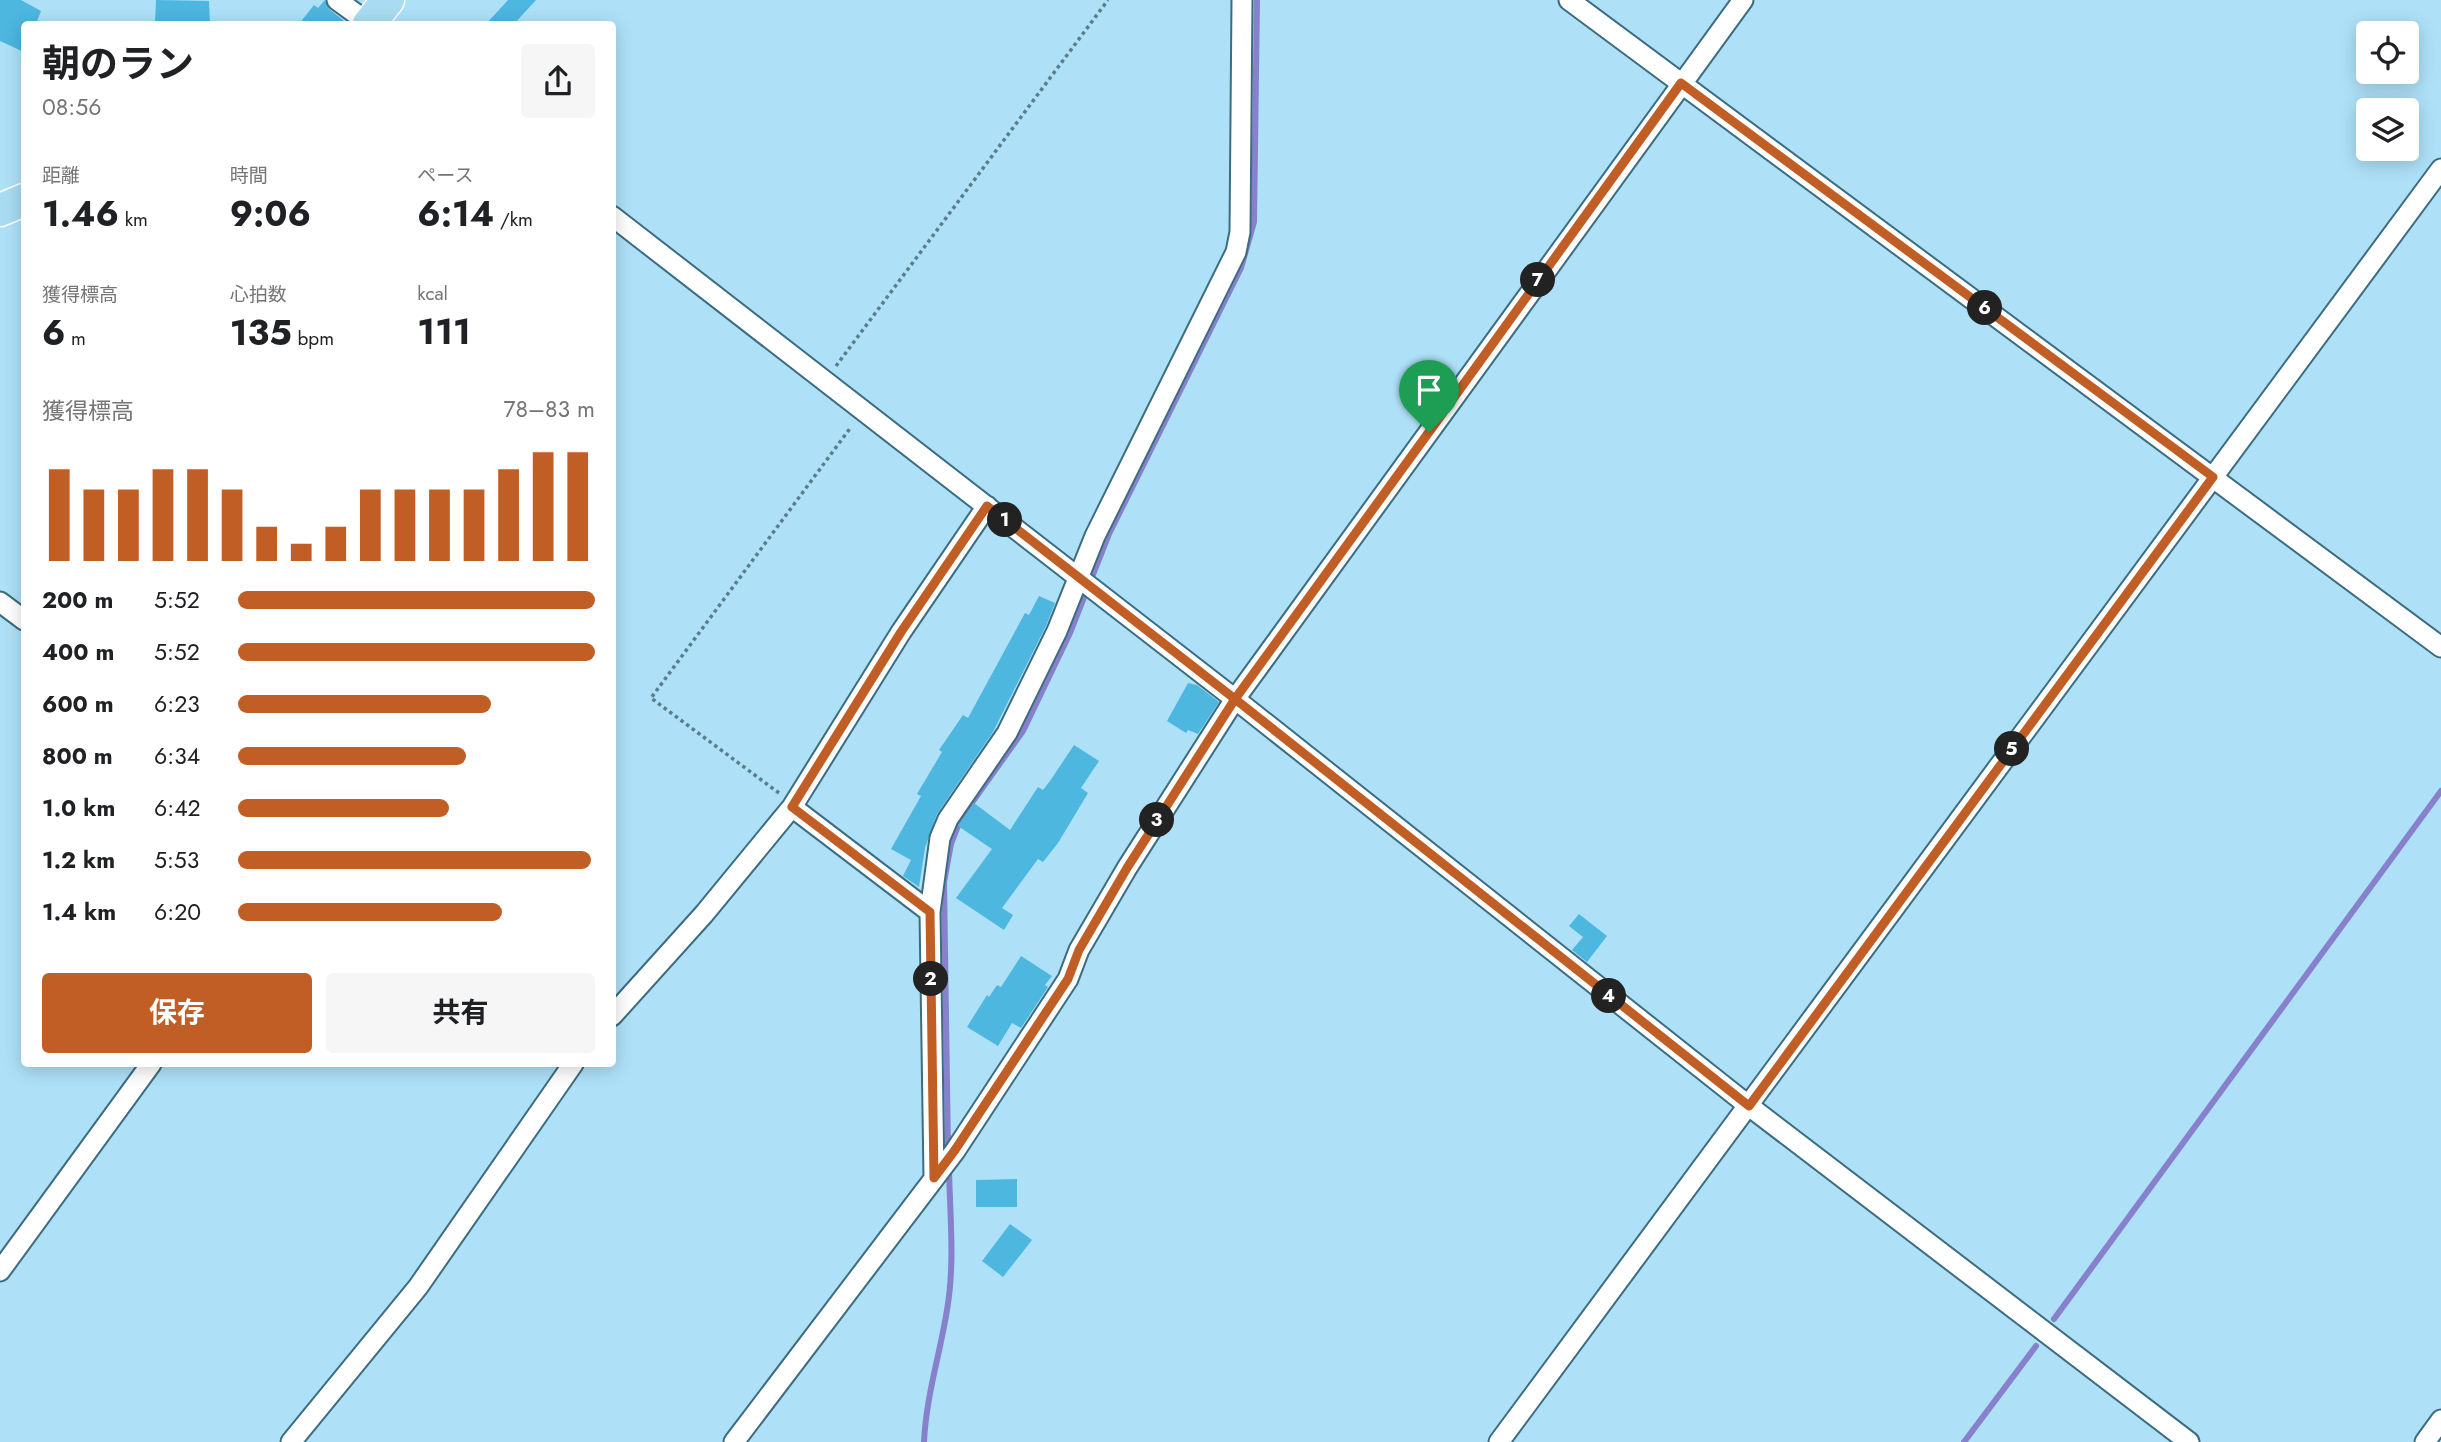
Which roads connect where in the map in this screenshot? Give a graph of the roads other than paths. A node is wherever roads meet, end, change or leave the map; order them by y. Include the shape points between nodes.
1 (337, 0) edge
2 (388, 0) edge
3 (1242, 0) edge
4 (1569, 0) edge
5 (1743, 0) edge
6 (365, 21) edge
7 (371, 21) edge
8 (1681, 83) junction
9 (2441, 169) edge
10 (21, 201) edge
11 (0, 210) edge
12 (616, 219) edge
13 (2213, 477) junction
14 (987, 506) junction
15 (1085, 583) junction
16 (0, 602) edge
17 (21, 618) edge
18 (2441, 647) edge
19 (1235, 699) junction
20 (792, 807) junction
21 (930, 912) junction
22 (616, 1012) edge
23 (149, 1067) edge
24 (571, 1067) edge
25 (1749, 1106) junction
26 (937, 1173) junction
27 (0, 1271) edge
28 (2441, 1420) edge
29 (291, 1442) edge
30 (734, 1442) edge
31 (1499, 1442) edge
32 (2189, 1442) edge
33 (2425, 1442) edge

1 - 6 street
2 - 7 main road
3 - 15 street via 1240,232 1236,252 1095,536
4 - 8 street
5 - 8 street
8 - 13 street
8 - 19 street
9 - 13 street
10 - 11 main road
12 - 14 street
13 - 18 street
13 - 25 street
14 - 15 street
14 - 20 street via 901,632
15 - 19 street
15 - 21 street via 1007,733 948,819 940,838
16 - 17 street
19 - 25 street
19 - 26 street via 1127,868 1079,950 1068,979
20 - 21 street
20 - 22 street
21 - 26 street
23 - 27 street
24 - 29 street via 418,1287
25 - 31 street
25 - 32 street
26 - 30 street
28 - 33 street

